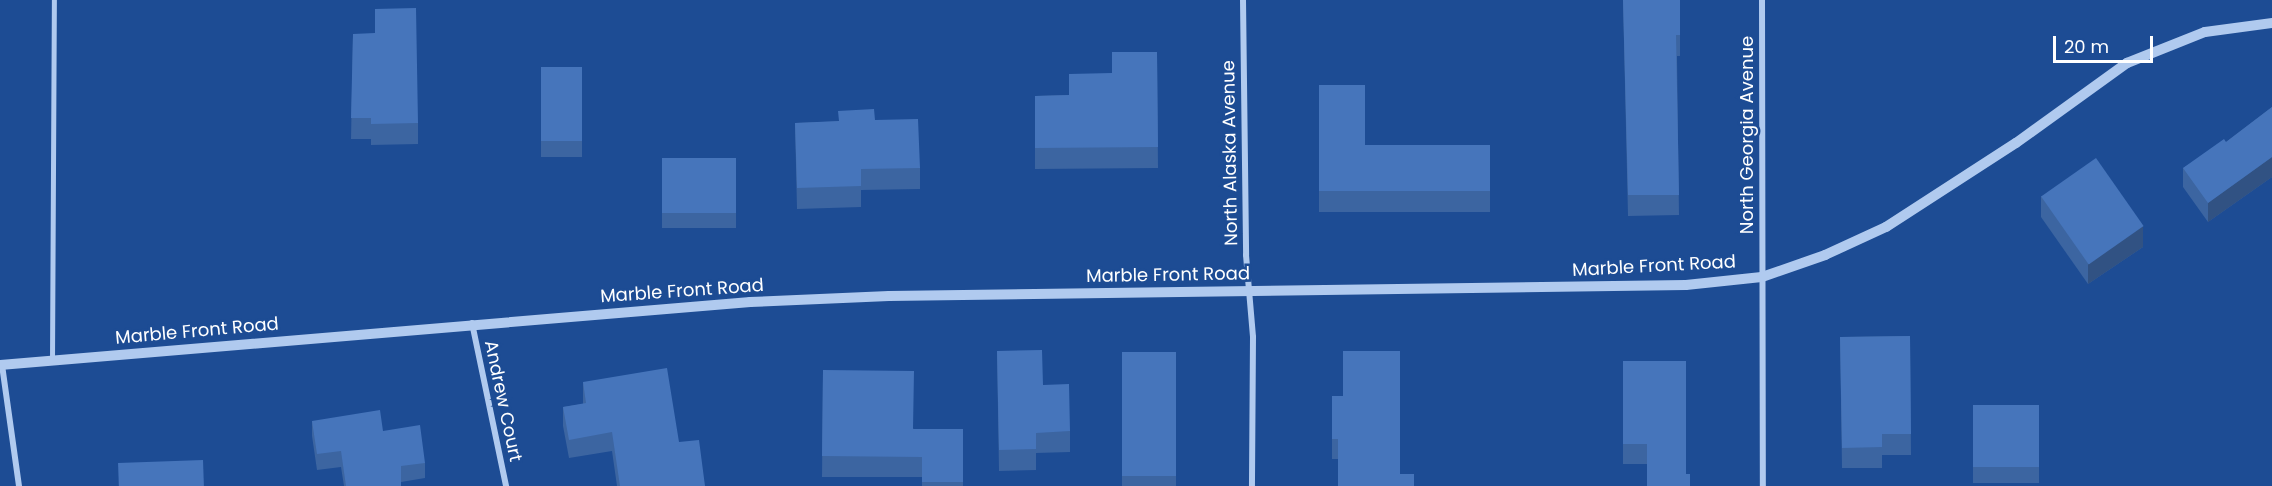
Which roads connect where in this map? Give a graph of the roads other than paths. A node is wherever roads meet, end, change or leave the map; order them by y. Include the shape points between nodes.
1 (54, 0) edge
2 (1243, 0) edge
3 (1762, 0) edge
4 (2272, 22) edge
5 (1762, 277) junction
6 (1249, 291) junction
7 (472, 323) junction
8 (52, 361) junction
9 (1, 365) edge
10 (20, 486) edge
11 (506, 486) edge
12 (1252, 486) edge
13 (1764, 486) edge

1 - 8 lane
2 - 6 street, North Alaska Avenue
3 - 5 street, North Georgia Avenue
4 - 5 street, Marble Front Road via 2205,32 2127,63 2016,143 1886,227 1825,255
5 - 6 street, Marble Front Road via 1686,285
5 - 13 street, North Georgia Avenue
6 - 7 street, Marble Front Road via 750,302
6 - 12 street, North Alaska Avenue
7 - 8 street, Marble Front Road
7 - 11 street, Andrew Court
8 - 9 street, Marble Front Road
9 - 10 street

